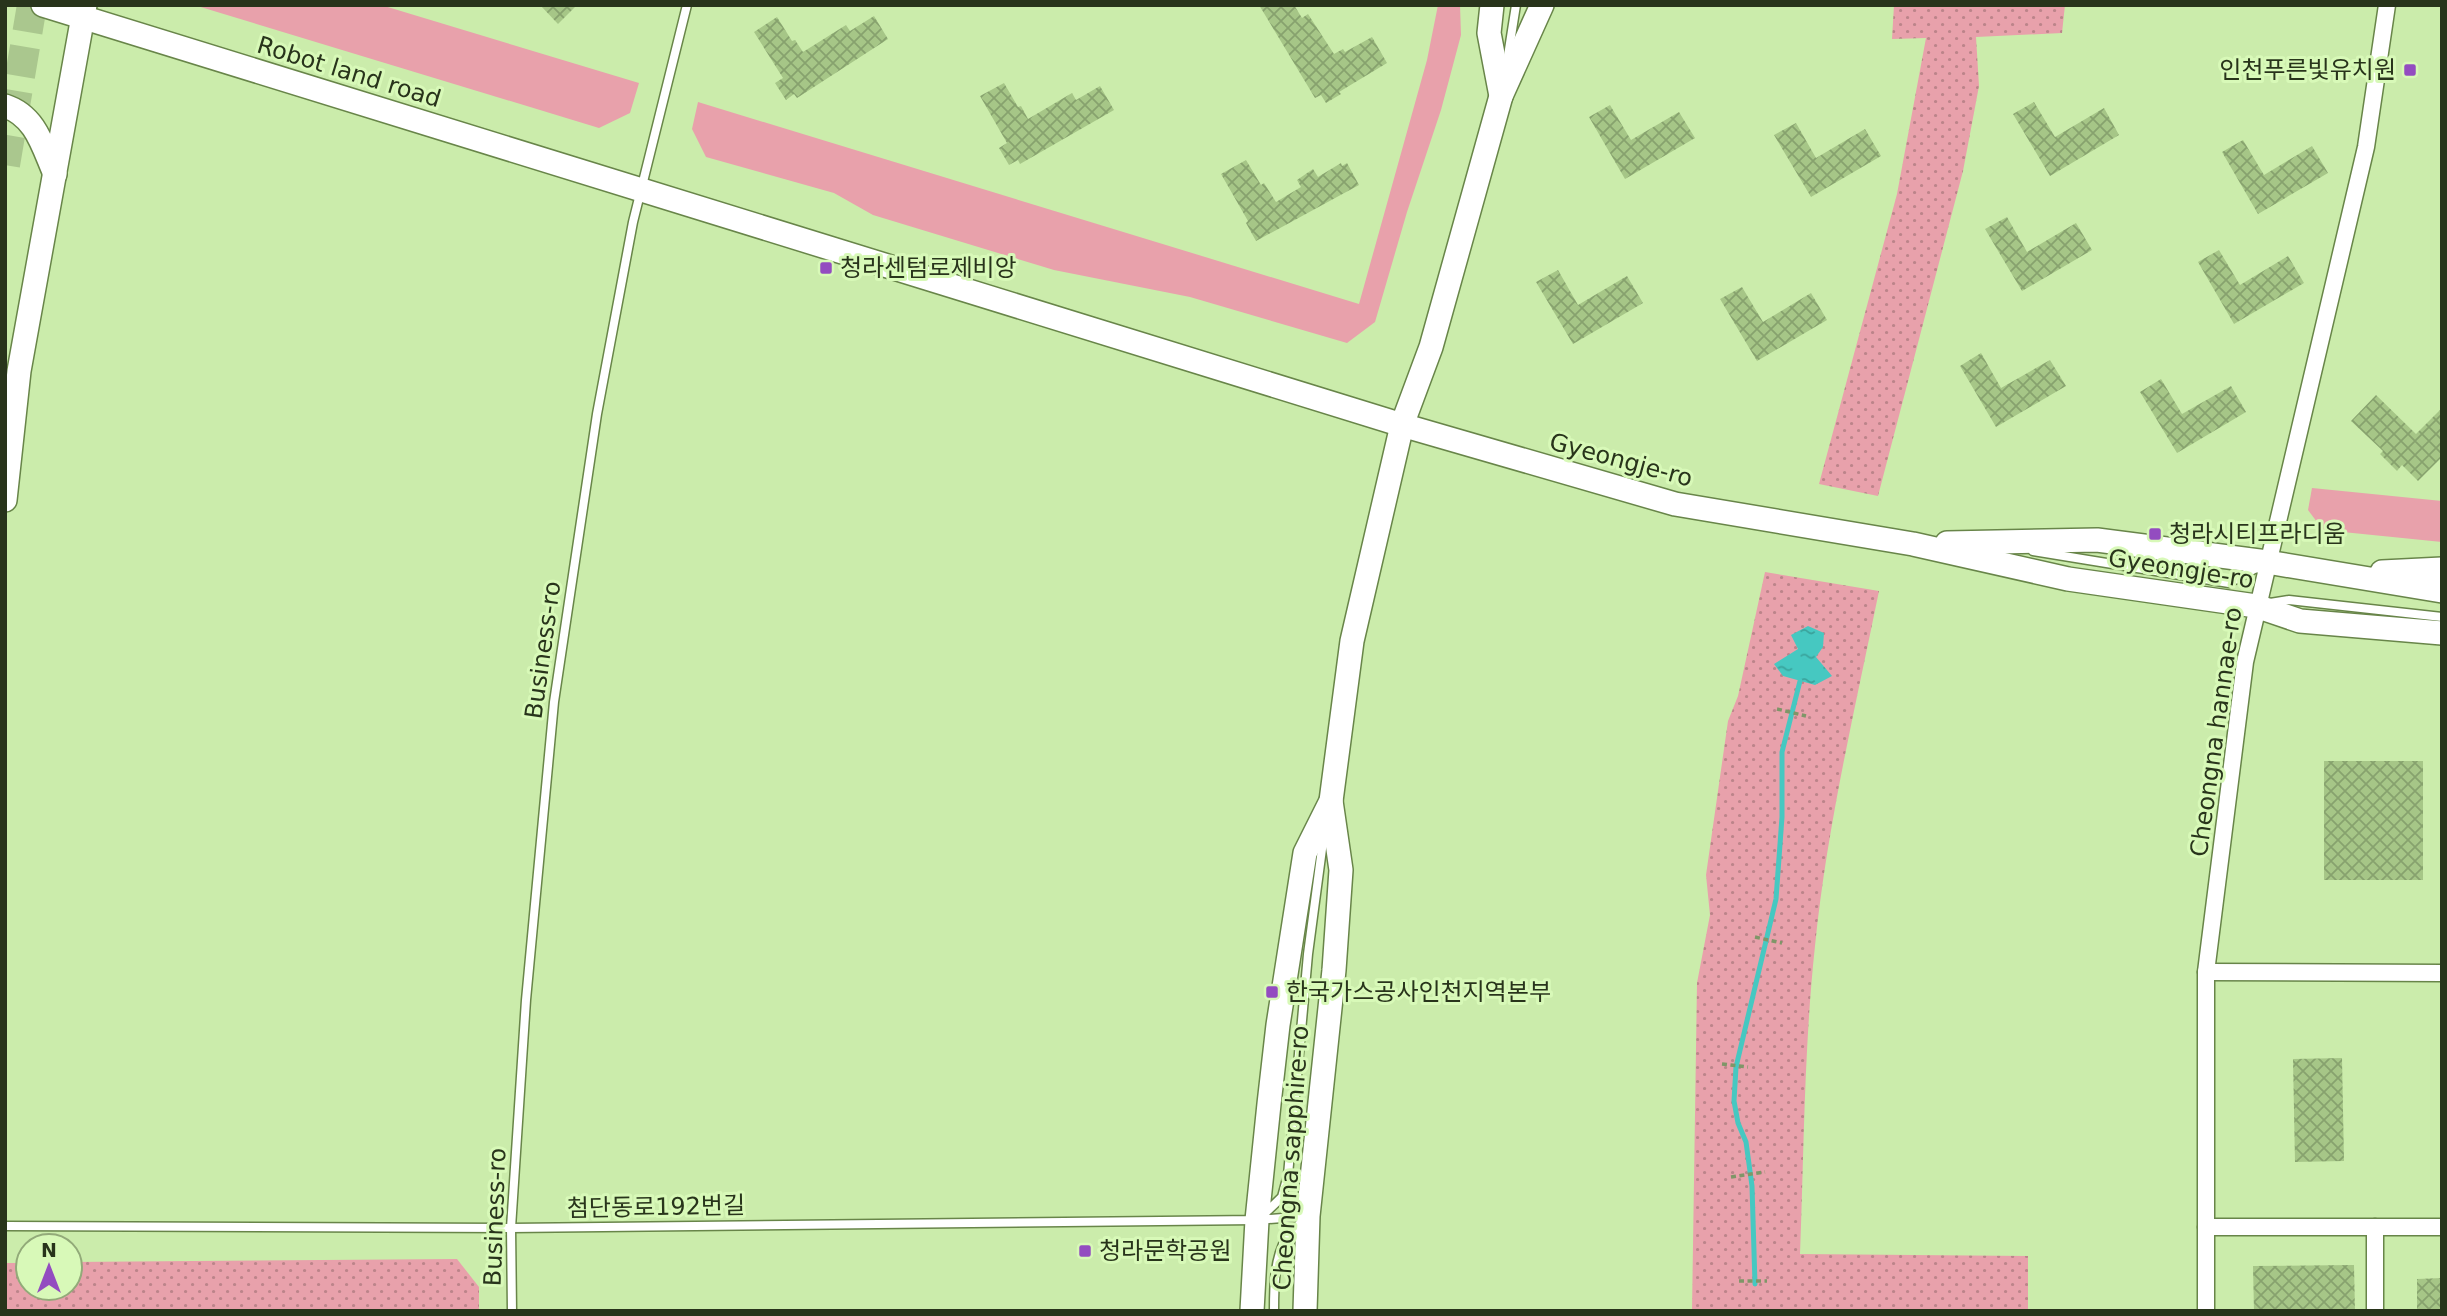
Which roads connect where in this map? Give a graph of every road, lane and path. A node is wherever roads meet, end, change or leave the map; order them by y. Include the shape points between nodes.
1 (43, 5) edge
2 (687, 5) edge
3 (1492, 5) edge
4 (1516, 5) edge
5 (1542, 5) edge
6 (2387, 5) edge
7 (84, 11) edge
8 (1501, 96) junction
9 (5, 106) edge
10 (55, 174) junction
11 (639, 189) junction
12 (1402, 425) junction
13 (5, 500) edge
14 (1913, 544) junction
15 (2267, 562) junction
16 (2442, 569) edge
17 (2331, 573) junction
18 (2442, 591) edge
19 (2256, 606) junction
20 (2442, 617) edge
21 (2442, 633) edge
22 (1777, 709) dead end
23 (1807, 716) dead end
24 (1331, 801) junction
25 (1755, 937) dead end
26 (1782, 943) dead end
27 (2206, 972) junction
28 (2442, 973) edge
29 (1723, 1064) dead end
30 (1748, 1067) dead end
31 (1765, 1172) dead end
32 (1731, 1177) dead end
33 (1308, 1216) junction
34 (1257, 1220) junction
35 (5, 1226) edge
36 (2206, 1227) junction
37 (2375, 1227) junction
38 (2442, 1227) edge
39 (511, 1228) junction
40 (1739, 1281) dead end
41 (1767, 1281) dead end
42 (512, 1311) edge
43 (1252, 1311) edge
44 (1274, 1311) edge
45 (1305, 1311) edge
46 (2206, 1311) edge
47 (2375, 1311) edge

1 - 7 main road, Robot land road
2 - 11 lane, Business-ro
3 - 8 main road via 1489,33
4 - 8 lane
5 - 8 main road
6 - 15 street, Cheongna hannae-ro via 2366,148
7 - 10 main road
7 - 11 main road, Robot land road
8 - 12 main road via 1431,347
9 - 10 main road via 30,121
10 - 13 main road via 19,371
11 - 12 main road, Robot land road
11 - 39 lane, Business-ro via 597,414 554,702 526,1000
12 - 14 main road, Gyeongje-ro via 1675,504
12 - 24 main road via 1352,642
14 - 15 main road, Gyeongje-ro via 2097,540
14 - 19 main road, Gyeongje-ro via 2068,579
15 - 17 main road, Gyeongje-ro
15 - 19 street, Cheongna hannae-ro
16 - 17 main road
17 - 18 main road, Gyeongje-ro
19 - 20 lane via 2288,600
19 - 21 main road, Gyeongje-ro via 2300,621
19 - 27 street, Cheongna hannae-ro
22 - 23 path
24 - 33 main road, Cheongna sapphire-ro via 1341,870
24 - 34 main road via 1305,853 1278,1025
25 - 26 path
27 - 28 street
27 - 36 street, Cheongna hannae-ro
29 - 30 path
31 - 32 path
33 - 34 lane, 첨단동로192번길
33 - 44 lane via 1287,1238 1275,1278
33 - 45 main road, Cheongna sapphire-ro
34 - 39 lane, 첨단동로192번길
34 - 43 main road
35 - 39 lane, 첨단동로192번길
36 - 37 street
36 - 46 street, Cheongna hannae-ro
37 - 38 street
37 - 47 street
39 - 42 lane, Business-ro
40 - 41 path

